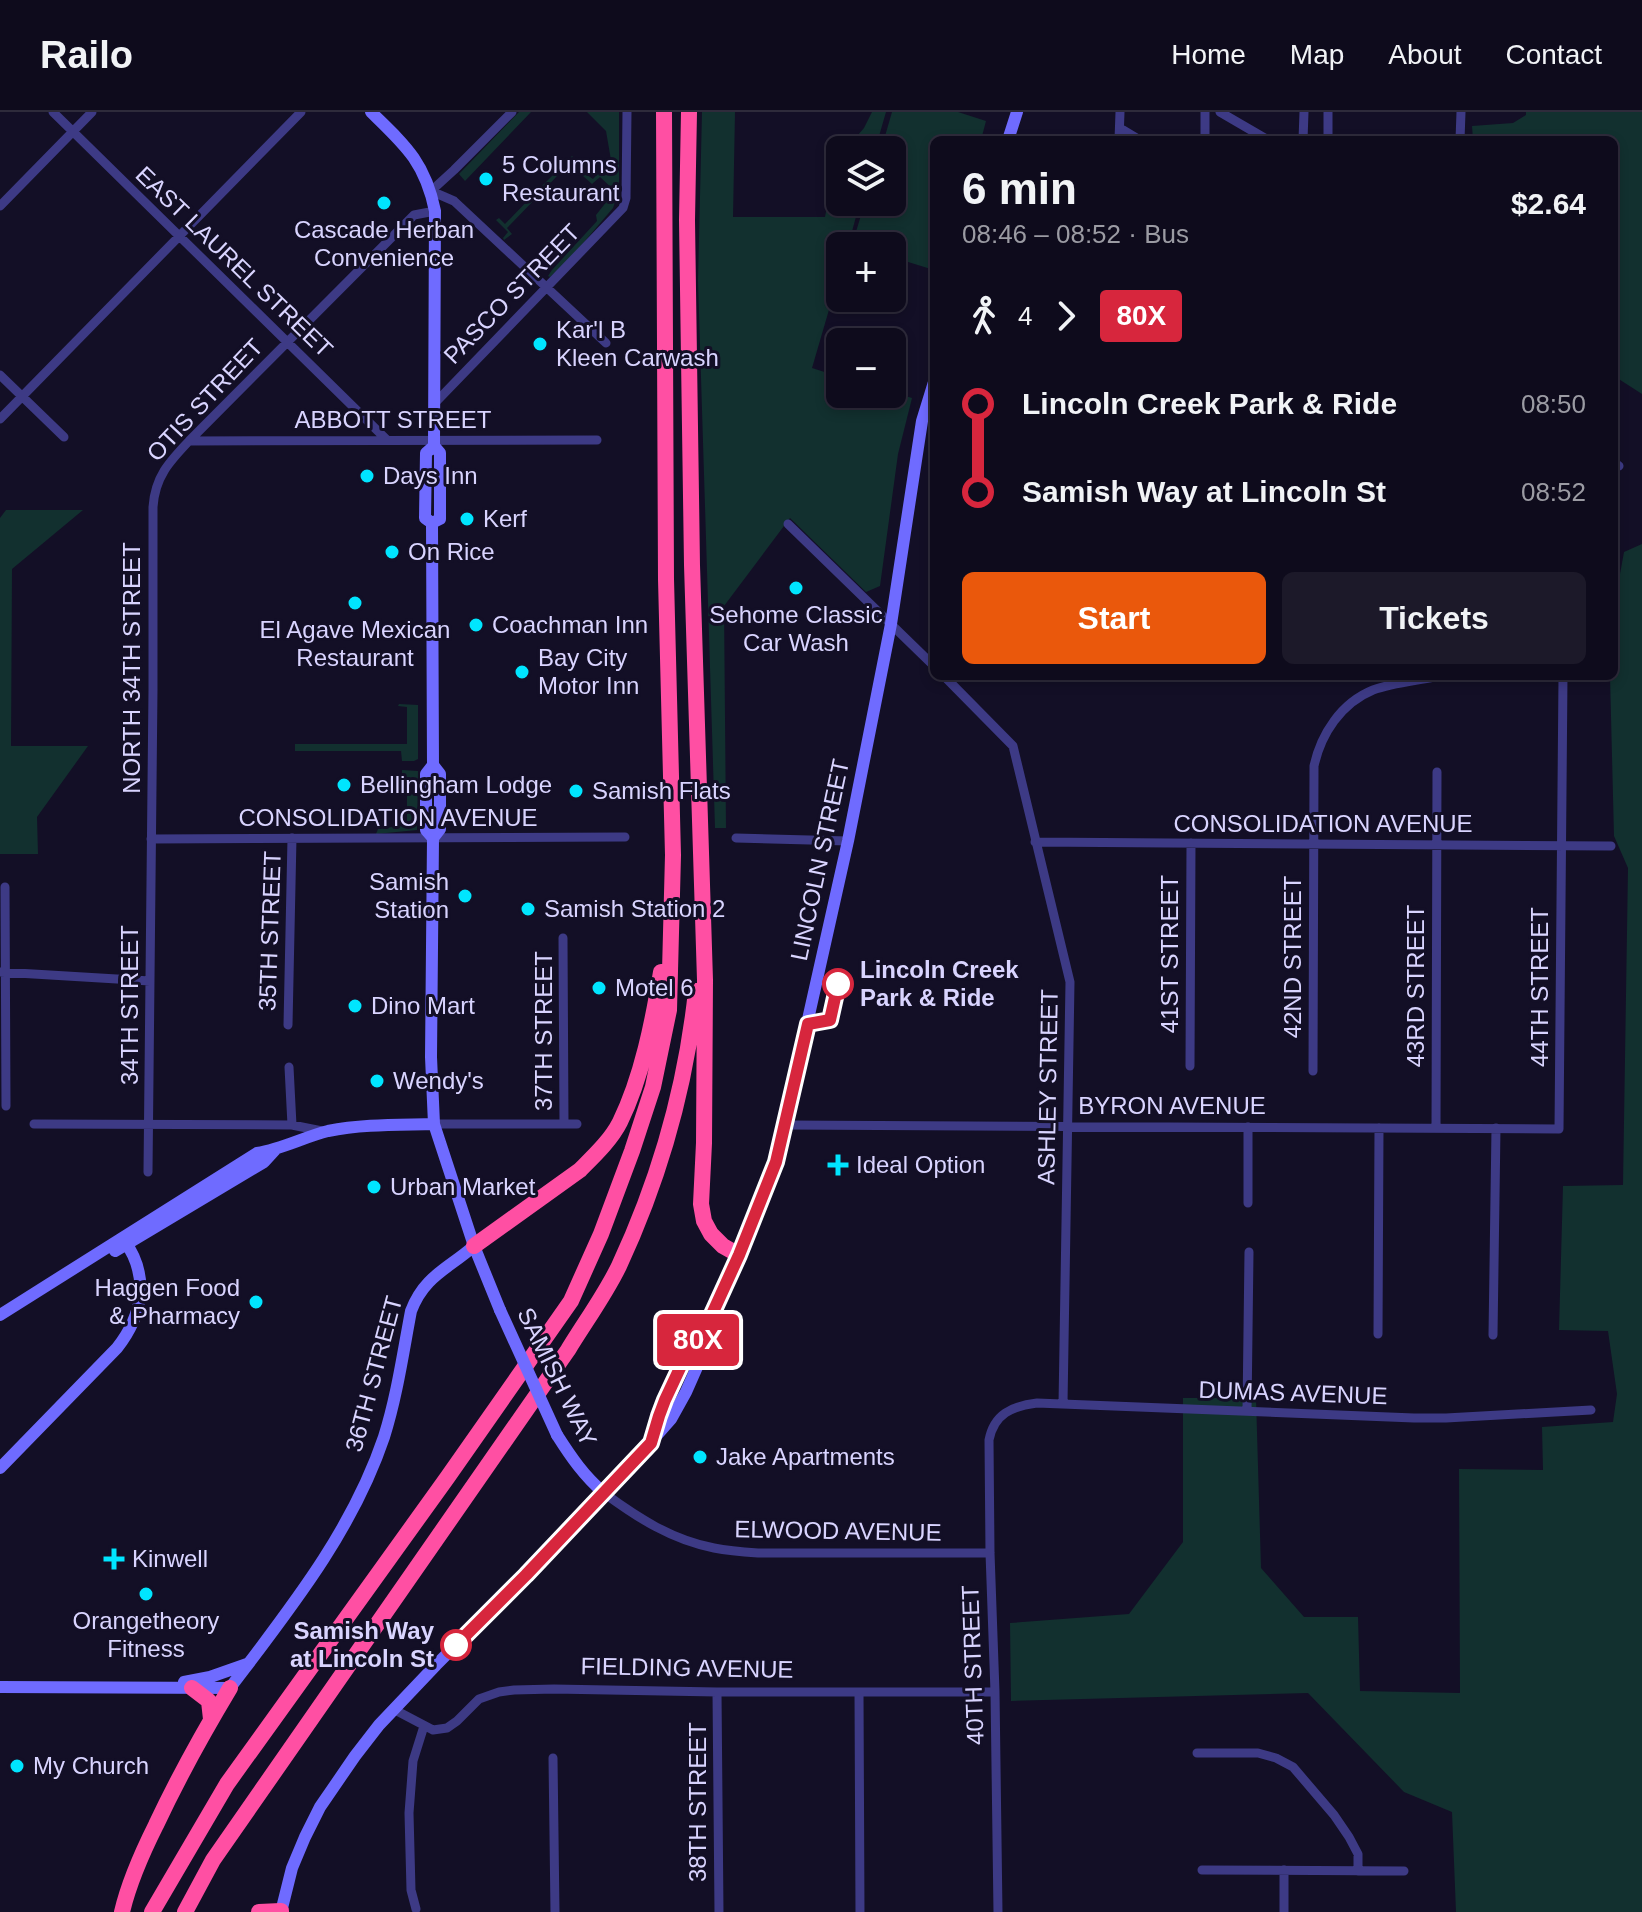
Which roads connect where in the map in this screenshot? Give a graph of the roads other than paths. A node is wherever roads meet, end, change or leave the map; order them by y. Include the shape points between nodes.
1 (53, 112) edge
2 (92, 112) edge
3 (301, 112) edge
4 (371, 112) edge
5 (512, 112) edge
6 (627, 112) edge
7 (664, 112) edge
8 (689, 112) edge
9 (1017, 112) edge
10 (1120, 112) edge
11 (1205, 112) edge
12 (1220, 112) edge
13 (1304, 112) edge
14 (1328, 112) edge
15 (1461, 112) edge
16 (1120, 128) junction
17 (73, 132) junction
18 (1009, 136) edge
19 (1119, 136) edge
20 (1133, 136) edge
21 (1205, 136) edge
22 (1261, 136) edge
23 (1303, 136) edge
24 (1328, 136) edge
25 (1460, 136) edge
26 (431, 191) junction
27 (0, 206) edge
28 (435, 211) junction
29 (179, 236) junction
30 (547, 287) junction
31 (287, 342) junction
32 (606, 343) dead end
33 (0, 375) edge
34 (930, 395) edge
35 (22, 396) junction
36 (434, 405) junction
37 (0, 419) edge
38 (64, 437) dead end
39 (387, 440) junction
40 (597, 440) dead end
41 (189, 441) junction
42 (434, 443) junction
43 (154, 497) joint
44 (788, 524) dead end
45 (891, 624) junction
46 (930, 662) edge
47 (948, 680) edge
48 (1419, 680) edge
49 (1563, 680) edge
50 (1437, 772) dead end
51 (625, 837) dead end
52 (292, 838) junction
53 (433, 838) junction
54 (736, 838) dead end
55 (151, 839) junction
56 (848, 841) junction
57 (1035, 842) junction
58 (1191, 843) junction
59 (1314, 844) junction
60 (1437, 845) junction
61 (1561, 845) junction
62 (1611, 846) dead end
63 (673, 855) junction
64 (5, 887) dead end
65 (701, 906) junction
66 (563, 938) dead end
67 (2, 972) edge
68 (150, 981) junction
69 (288, 1025) dead end
70 (1190, 1066) dead end
71 (289, 1067) dead end
72 (1313, 1071) dead end
73 (6, 1106) dead end
74 (34, 1124) dead end
75 (149, 1124) junction
76 (434, 1124) junction
77 (564, 1124) junction
78 (577, 1124) dead end
79 (292, 1125) junction
80 (785, 1125) junction
81 (1068, 1126) junction
82 (1248, 1127) junction
83 (1379, 1128) junction
84 (1436, 1128) junction
85 (1496, 1128) junction
86 (1559, 1129) joint
87 (327, 1132) junction
88 (148, 1172) dead end
89 (1248, 1203) dead end
90 (125, 1241) junction
91 (474, 1246) junction
92 (1249, 1252) dead end
93 (739, 1255) junction
94 (0, 1315) edge
95 (0, 1322) edge
96 (1378, 1334) dead end
97 (1493, 1335) dead end
98 (1063, 1404) junction
99 (1591, 1410) dead end
100 (1247, 1411) junction
101 (997, 1419) joint
102 (0, 1468) edge
103 (604, 1493) junction
104 (990, 1553) junction
105 (248, 1664) junction
106 (0, 1687) edge
107 (158, 1687) junction
108 (192, 1688) junction
109 (230, 1688) junction
110 (717, 1692) junction
111 (859, 1692) junction
112 (995, 1692) junction
113 (395, 1710) junction
114 (211, 1719) junction
115 (424, 1726) junction
116 (1197, 1753) dead end
117 (553, 1758) dead end
118 (1202, 1870) dead end
119 (1284, 1870) junction
120 (1358, 1871) junction
121 (1404, 1871) dead end
122 (416, 1909) dead end
123 (281, 1911) edge
124 (122, 1912) edge
125 (152, 1912) edge
126 (185, 1912) edge
127 (259, 1912) edge
128 (555, 1912) edge
129 (719, 1912) edge
130 (860, 1912) edge
131 (998, 1912) edge
132 (1284, 1912) edge

1 - 17 street, EAST LAUREL STREET
2 - 17 street
3 - 29 street
4 - 26 main road via 412,154
5 - 26 street
6 - 30 street, PASCO STREET via 626,198 619,212
7 - 63 highway
8 - 65 highway
9 - 18 main road
10 - 16 street
11 - 21 street
12 - 22 street
13 - 23 street
14 - 24 street
15 - 25 street
16 - 19 street
16 - 20 street
17 - 27 street
17 - 29 street, EAST LAUREL STREET
26 - 28 main road
26 - 30 street via 454,201
28 - 31 street, OTIS STREET via 414,215
28 - 36 main road
29 - 31 street, EAST LAUREL STREET
29 - 35 street
30 - 32 street
30 - 36 street, PASCO STREET
31 - 39 street, EAST LAUREL STREET
31 - 41 street, OTIS STREET
33 - 35 street
34 - 45 main road, LINCOLN STREET via 913,469
35 - 37 street
35 - 38 street
36 - 42 main road
39 - 41 street, ABBOTT STREET
39 - 42 street, ABBOTT STREET
40 - 42 street, ABBOTT STREET
41 - 43 street, OTIS STREET via 166,466
42 - 53 main road, SAMISH WAY via 440,453 440,519 432,523 433,765 440,774 440,829
43 - 55 street, NORTH 34TH STREET
44 - 45 street
45 - 46 street
45 - 56 main road, LINCOLN STREET
47 - 57 street, ASHLEY STREET via 1013,746
48 - 59 street, 42ND STREET via 1363,695 1323,737 1314,766
49 - 61 street, 44TH STREET
50 - 60 street, 43RD STREET
51 - 53 street, CONSOLIDATION AVENUE
52 - 53 street, CONSOLIDATION AVENUE
52 - 55 street, CONSOLIDATION AVENUE
52 - 69 street, 35TH STREET
53 - 76 main road, SAMISH WAY
54 - 56 street
55 - 68 street, 34TH STREET
56 - 80 main road, LINCOLN STREET
57 - 58 street, CONSOLIDATION AVENUE
57 - 81 street, ASHLEY STREET via 1070,982
58 - 59 street, CONSOLIDATION AVENUE
58 - 70 street, 41ST STREET
59 - 60 street, CONSOLIDATION AVENUE
59 - 72 street, 42ND STREET
60 - 61 street, CONSOLIDATION AVENUE
60 - 84 street, 43RD STREET
61 - 62 street, CONSOLIDATION AVENUE
61 - 86 street, 44TH STREET
63 - 91 highway via 654,1019 619,1124 580,1170
63 - 125 highway via 669,1010 653,1087 601,1234 571,1301 227,1784
64 - 67 street
65 - 93 highway via 701,1204 711,1234
65 - 126 highway via 692,1030 656,1175 618,1268 568,1350 213,1860
66 - 77 street, 37TH STREET
67 - 68 street
67 - 73 street
68 - 75 street, 34TH STREET
71 - 79 street
74 - 75 street
75 - 79 street
75 - 88 street, 34TH STREET
76 - 77 street
76 - 87 main road
76 - 91 main road, SAMISH WAY
77 - 78 street
79 - 87 street
80 - 81 street, BYRON AVENUE
80 - 93 main road, LINCOLN STREET
81 - 82 street, BYRON AVENUE
81 - 98 street, ASHLEY STREET
82 - 83 street, BYRON AVENUE
82 - 89 street
83 - 84 street, BYRON AVENUE
83 - 96 street
84 - 85 street, BYRON AVENUE
85 - 86 street, BYRON AVENUE
85 - 97 street
87 - 90 main road via 257,1153
90 - 94 main road
90 - 95 main road
90 - 102 main road via 141,1288 127,1335
91 - 103 main road, SAMISH WAY, bridge via 557,1435 575,1464
91 - 105 main road, 36TH STREET via 433,1276 416,1298 383,1438 354,1510
92 - 100 street
93 - 103 main road, LINCOLN STREET via 703,1334 701,1358 671,1419
98 - 100 street, DUMAS AVENUE
98 - 101 street, DUMAS AVENUE via 1024,1405
99 - 100 street, DUMAS AVENUE via 1446,1418
101 - 104 street, 40TH STREET via 989,1440
103 - 104 street, ELWOOD AVENUE via 665,1532 727,1551
103 - 113 main road
104 - 112 street, 40TH STREET
105 - 107 main road
105 - 109 main road, 36TH STREET
106 - 107 main road
107 - 108 main road
108 - 109 main road
108 - 114 highway via 209,1701
109 - 114 highway
110 - 111 street, FIELDING AVENUE
110 - 115 street, FIELDING AVENUE via 499,1692 479,1699 447,1728
110 - 129 street, 38TH STREET
111 - 112 street, FIELDING AVENUE
111 - 130 street
112 - 131 street, 40TH STREET
113 - 115 street
113 - 123 main road via 320,1807 292,1868
114 - 124 highway via 146,1845
115 - 122 street via 413,1761 409,1813
116 - 120 street via 1258,1753 1293,1767 1349,1837 1358,1854
117 - 128 street
118 - 119 street
119 - 120 street
119 - 132 street
120 - 121 street
123 - 127 highway

